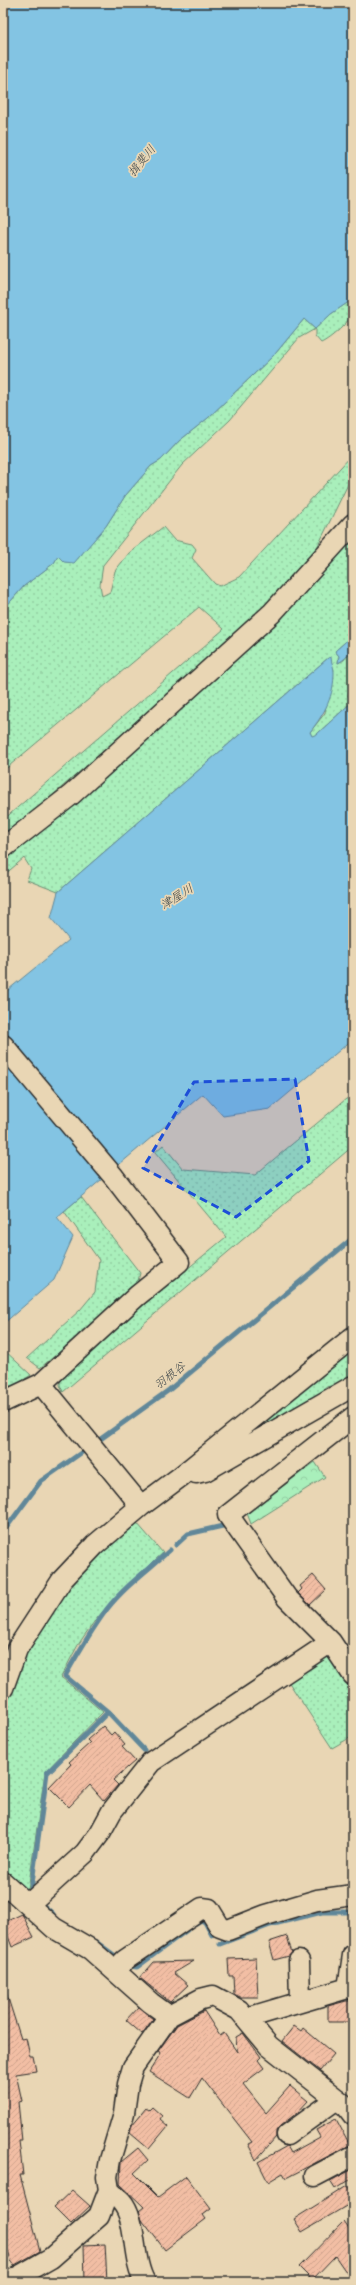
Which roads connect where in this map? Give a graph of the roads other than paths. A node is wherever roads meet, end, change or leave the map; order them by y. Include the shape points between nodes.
1 (353, 524) edge
2 (3, 848) edge
3 (3, 1045) edge
4 (353, 1337) edge
5 (353, 1386) edge
6 (47, 1391) junction
7 (3, 1402) edge
8 (353, 1417) edge
9 (180, 1477) junction
10 (135, 1499) junction
11 (331, 1642) junction
12 (353, 1675) edge
13 (3, 1688) edge
14 (3, 1882) edge
15 (353, 1895) edge
16 (29, 1904) junction
17 (353, 1955) edge
18 (299, 1961) dead end
19 (115, 1970) junction
20 (350, 1988) edge
21 (300, 2001) junction
22 (169, 2016) junction
23 (247, 2018) junction
24 (337, 2099) junction
25 (353, 2115) edge
26 (287, 2135) dead end
27 (353, 2156) edge
28 (315, 2176) dead end
29 (108, 2190) junction
30 (9, 2282) edge
31 (145, 2282) edge

1 - 2 street via 272,613 71,795
3 - 6 street via 114,1177 179,1262 137,1296
4 - 9 street
5 - 9 street via 205,1471
6 - 7 street
6 - 10 street
8 - 11 street via 228,1515 287,1598
9 - 10 street
10 - 13 street via 62,1580 17,1649
11 - 12 street
11 - 16 street via 151,1762 112,1811 85,1853
14 - 16 street
15 - 19 street via 317,1900 266,1915 228,1930 220,1927 209,1908 202,1908 125,1960
16 - 19 street via 54,1928 90,1949
17 - 20 street
18 - 21 street
19 - 22 street
20 - 21 street
21 - 23 street
22 - 23 street via 201,1998 213,1996 239,2010
22 - 29 street via 133,2067 124,2114 110,2160
23 - 24 street via 269,2046
24 - 25 street via 347,2106
24 - 26 street
27 - 28 street
29 - 30 street via 99,2216 51,2258
29 - 31 street via 121,2201 130,2219 138,2270

